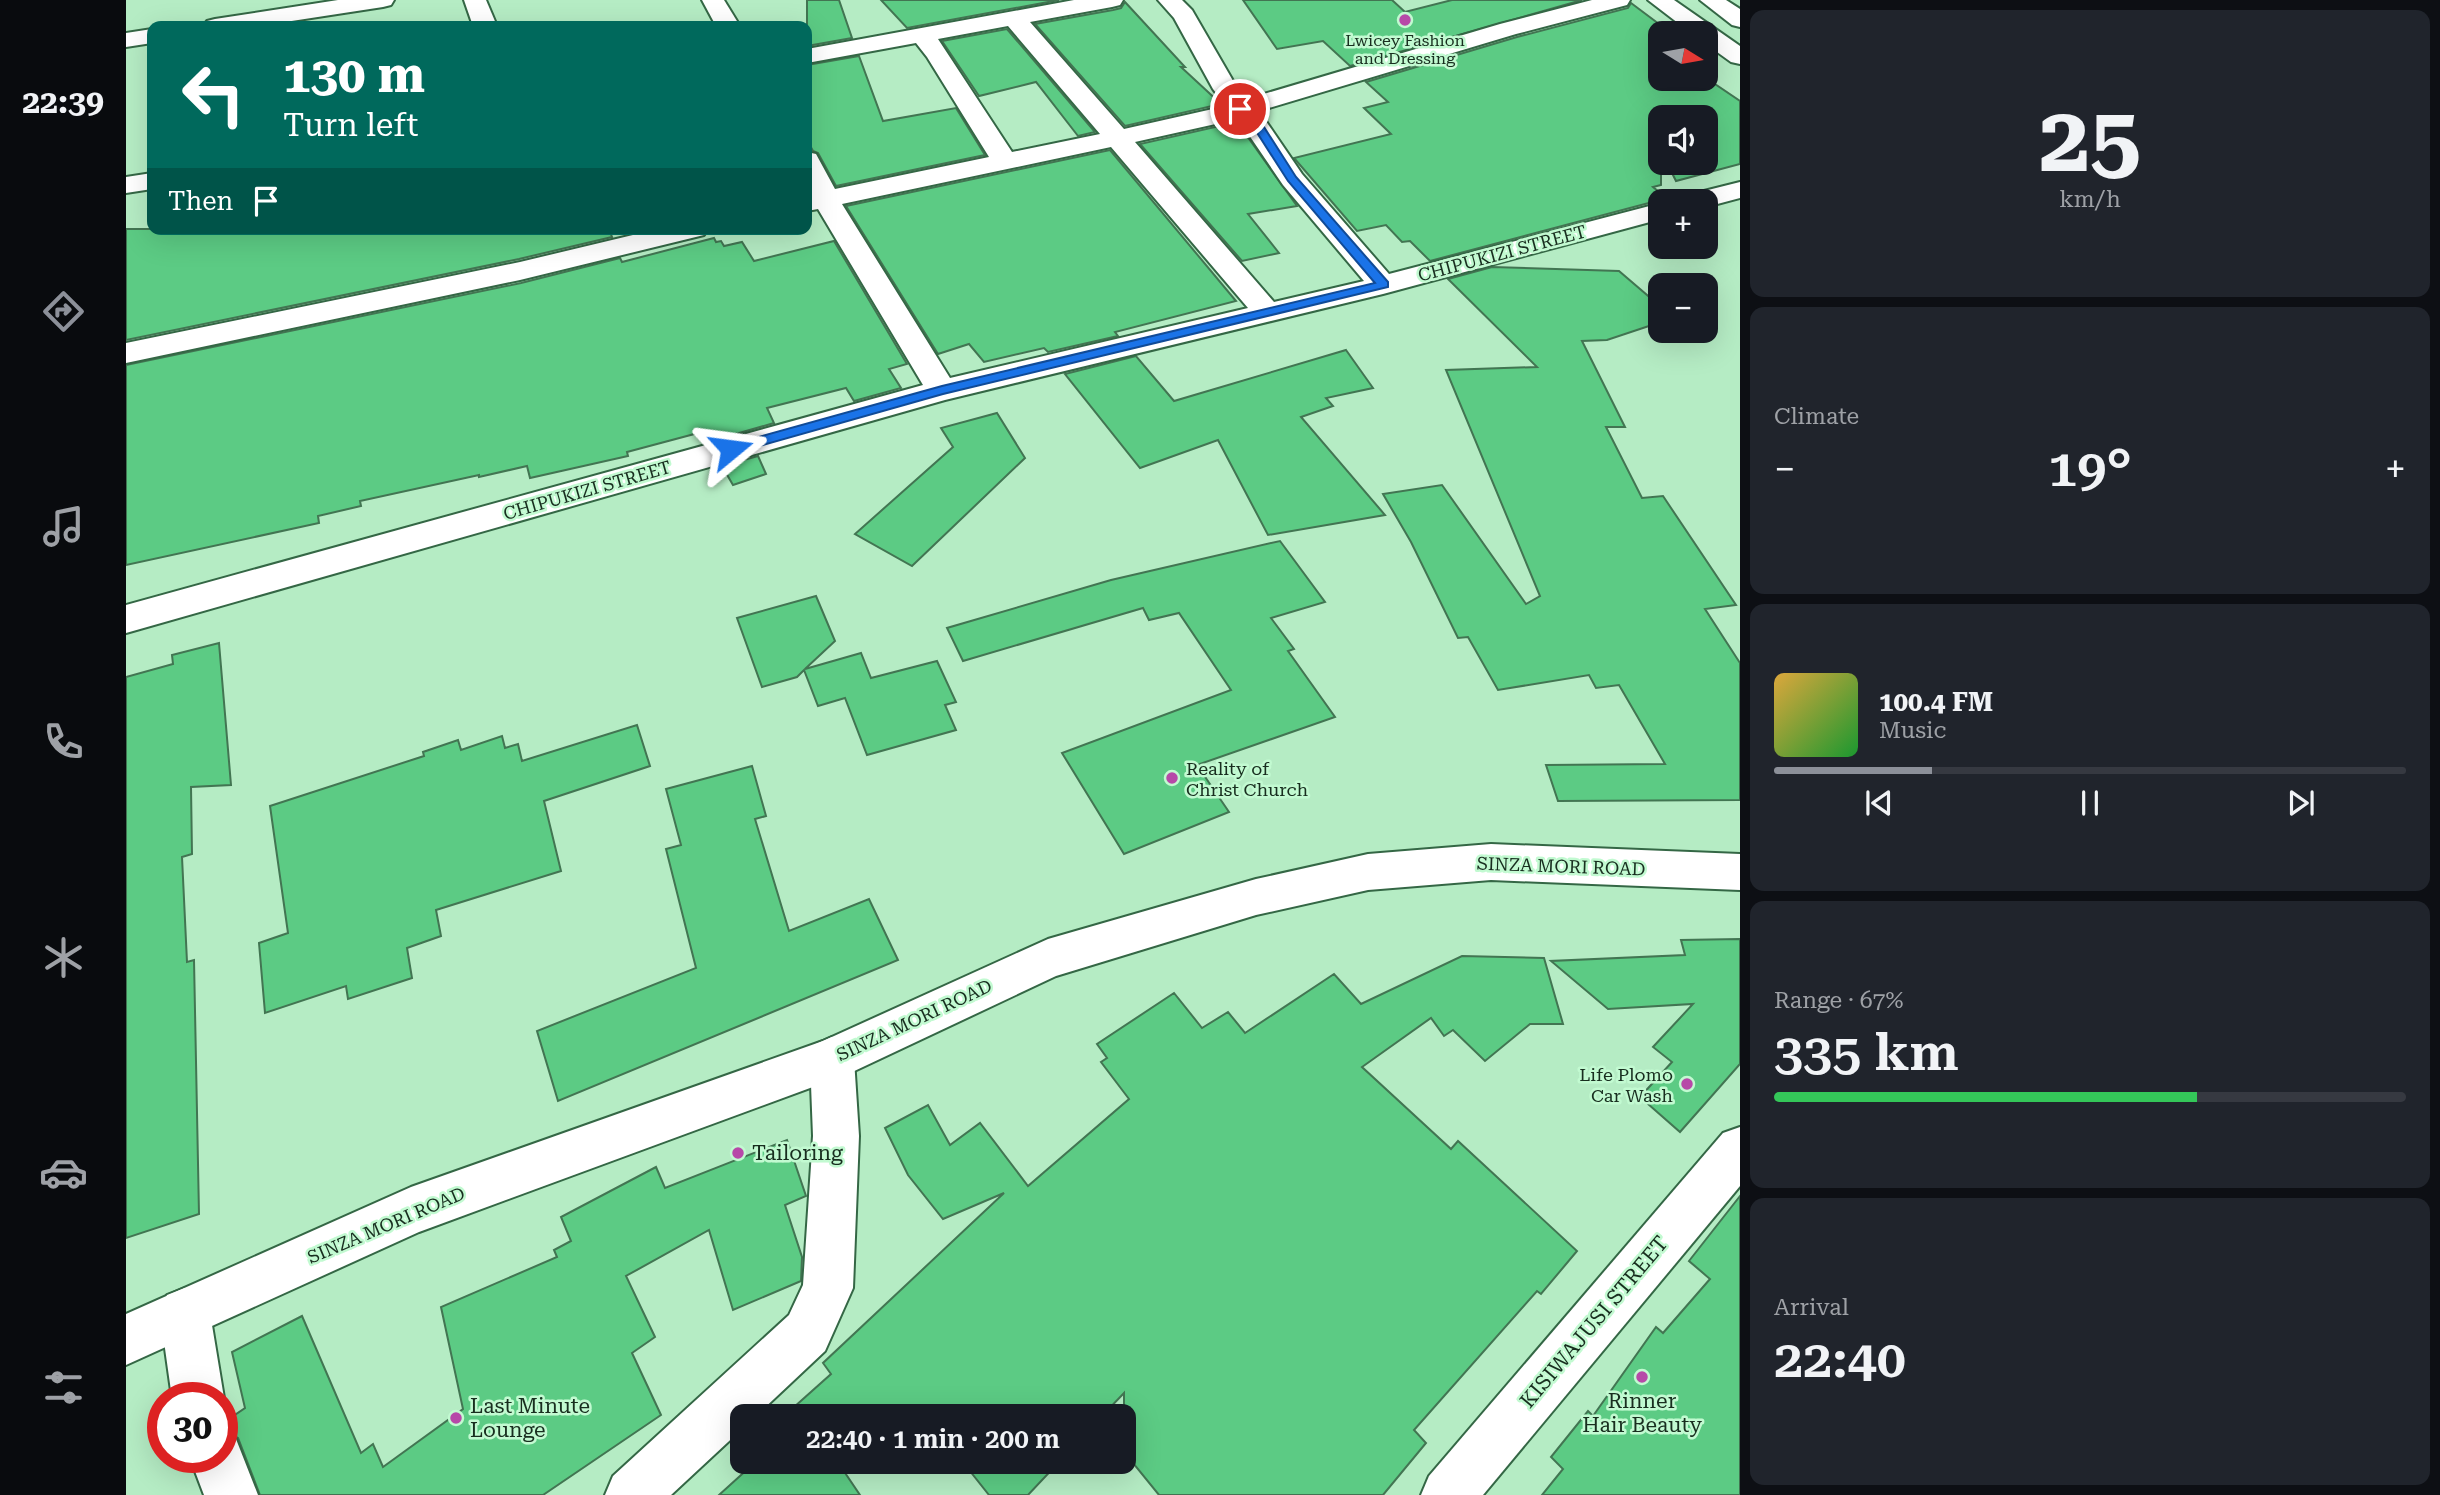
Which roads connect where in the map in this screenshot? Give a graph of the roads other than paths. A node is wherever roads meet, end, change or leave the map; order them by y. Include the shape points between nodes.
1 (383, 0) edge
2 (475, 0) edge
3 (713, 0) edge
4 (1112, 0) edge
5 (1169, 0) edge
6 (1619, 0) edge
7 (1659, 0) edge
8 (1711, 0) edge
9 (1014, 18) junction
10 (1740, 20) edge
11 (247, 21) edge
12 (483, 21) edge
13 (725, 21) edge
14 (922, 35) junction
15 (147, 37) edge
16 (126, 40) edge
17 (812, 55) edge
18 (1740, 57) edge
19 (1240, 109) junction
20 (1117, 140) junction
21 (1005, 162) junction
22 (812, 180) edge
23 (147, 182) edge
24 (126, 185) edge
25 (1740, 190) edge
26 (1718, 196) edge
27 (817, 201) edge
28 (1648, 214) edge
29 (669, 235) edge
30 (1383, 285) junction
31 (1267, 313) junction
32 (126, 353) edge
33 (942, 390) junction
34 (126, 619) edge
35 (1740, 872) edge
36 (832, 1059) junction
37 (1740, 1150) edge
38 (185, 1313) junction
39 (126, 1340) edge
40 (196, 1382) edge
41 (223, 1473) edge
42 (231, 1495) edge
43 (632, 1495) edge
44 (1448, 1495) edge

1 - 11 street
2 - 12 street
3 - 13 street
4 - 9 street
5 - 19 street via 1184,15
6 - 19 street
7 - 18 street
8 - 10 street
9 - 14 street
9 - 20 street
14 - 17 street
14 - 21 street
15 - 16 street
19 - 20 street
19 - 30 street
20 - 21 street
20 - 31 street
21 - 27 street
22 - 27 street
23 - 24 street
25 - 26 street
27 - 33 street
28 - 30 street, CHIPUKIZI STREET
29 - 32 street via 520,271
30 - 31 street, CHIPUKIZI STREET
31 - 33 street, CHIPUKIZI STREET
33 - 34 street, CHIPUKIZI STREET
35 - 36 street, SINZA MORI ROAD via 1491,862 1368,872 1256,897 1048,959
36 - 38 street, SINZA MORI ROAD via 411,1212
36 - 43 street via 836,1136 832,1255 823,1300 807,1333
37 - 44 street, KISIWAJUSI STREET
38 - 39 street, SINZA MORI ROAD
38 - 40 street
41 - 42 street

